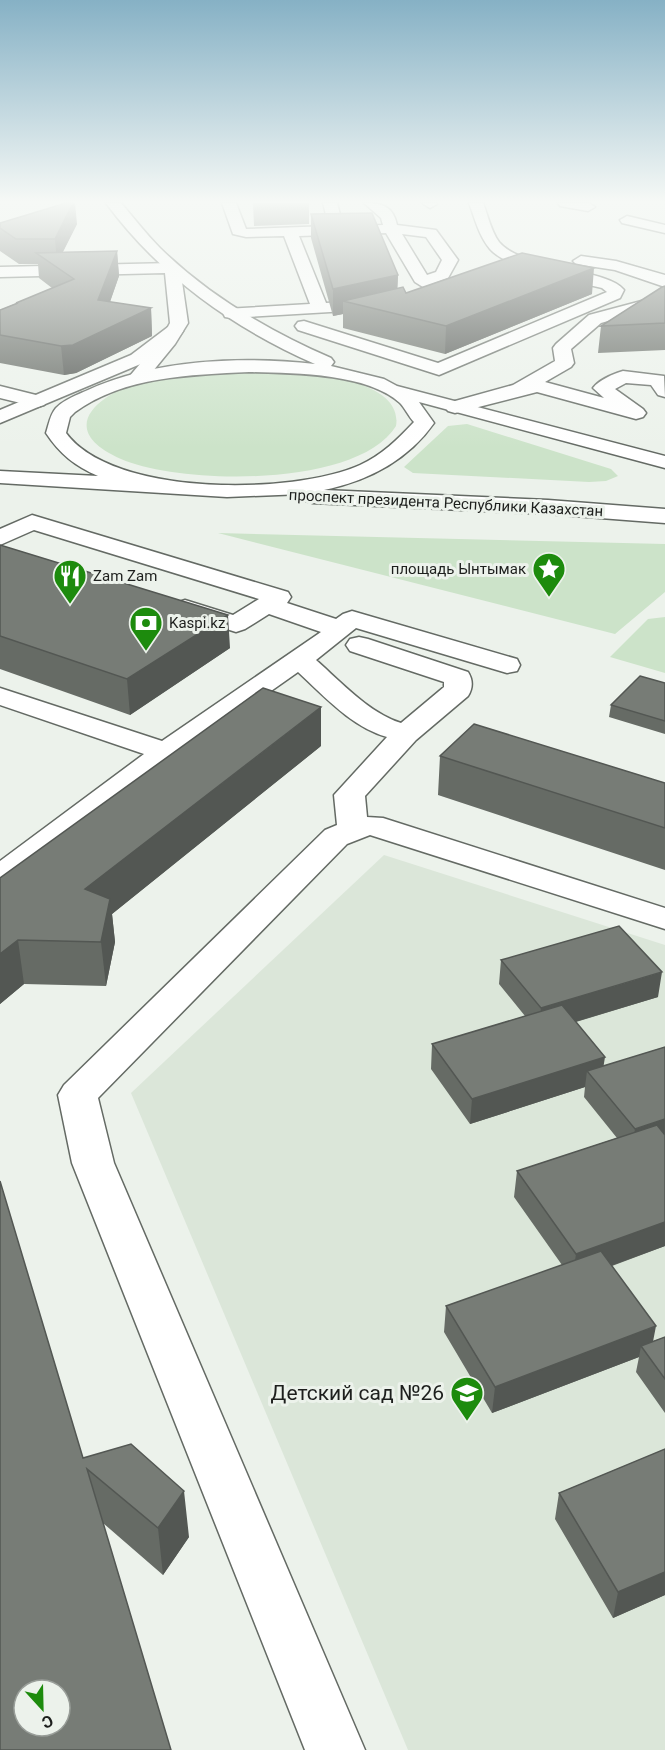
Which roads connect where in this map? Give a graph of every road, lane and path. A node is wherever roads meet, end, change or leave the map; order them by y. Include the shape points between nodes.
1 (174, 285) edge
2 (194, 285) edge
3 (311, 285) edge
4 (420, 285) edge
5 (607, 285) edge
6 (665, 287) edge
7 (408, 294) edge
8 (594, 303) junction
9 (319, 306) junction
10 (665, 306) edge
11 (231, 313) junction
12 (304, 326) junction
13 (174, 331) junction
14 (268, 334) junction
15 (130, 380) junction
16 (380, 385) junction
17 (520, 389) junction
18 (665, 391) edge
19 (0, 392) edge
20 (37, 401) junction
21 (455, 407) junction
22 (0, 418) edge
23 (665, 462) edge
24 (0, 477) edge
25 (173, 488) junction
26 (221, 492) junction
27 (0, 498) edge
28 (665, 516) edge
29 (0, 538) edge
30 (157, 599) edge
31 (267, 605) junction
32 (333, 634) junction
33 (299, 659) junction
34 (507, 665) dead end
35 (0, 696) edge
36 (406, 734) junction
37 (166, 752) junction
38 (353, 829) junction
39 (0, 873) edge
40 (665, 919) edge
41 (336, 1750) edge

1 - 13 main road via 179,323
2 - 11 main road
3 - 9 main road
4 - 7 main road
5 - 8 main road via 616,291 614,295
6 - 8 main road via 634,298
8 - 12 main road via 439,369
9 - 11 main road
9 - 12 main road via 390,307 336,323
10 - 17 main road via 649,304 595,319 562,348 565,363
11 - 14 main road
12 - 14 main road
13 - 15 main road
13 - 20 main road via 137,358
14 - 16 main road via 299,352
15 - 16 main road via 207,367 279,366 335,373
15 - 22 main road
15 - 25 main road via 76,403 60,416 56,433 64,447 97,469
16 - 21 main road
16 - 26 main road via 406,398 420,411 424,423 394,456 342,479 307,487
17 - 18 main road via 537,386 636,413 602,388 623,377 657,380
17 - 21 main road
19 - 20 main road
20 - 22 main road
21 - 23 main road
24 - 25 main road
25 - 26 main road
26 - 27 main road
26 - 28 main road, проспект президента Республики Казахстан
29 - 31 main road via 32,522 279,597
30 - 31 main road via 236,624
31 - 32 main road
32 - 33 main road
32 - 34 main road via 352,619
32 - 36 main road via 458,678 458,690
33 - 36 main road via 380,726
33 - 37 main road
35 - 37 main road
36 - 38 main road via 349,795
37 - 39 main road
38 - 40 main road via 372,825
38 - 41 main road via 336,837 78,1095 93,1163 263,1582

